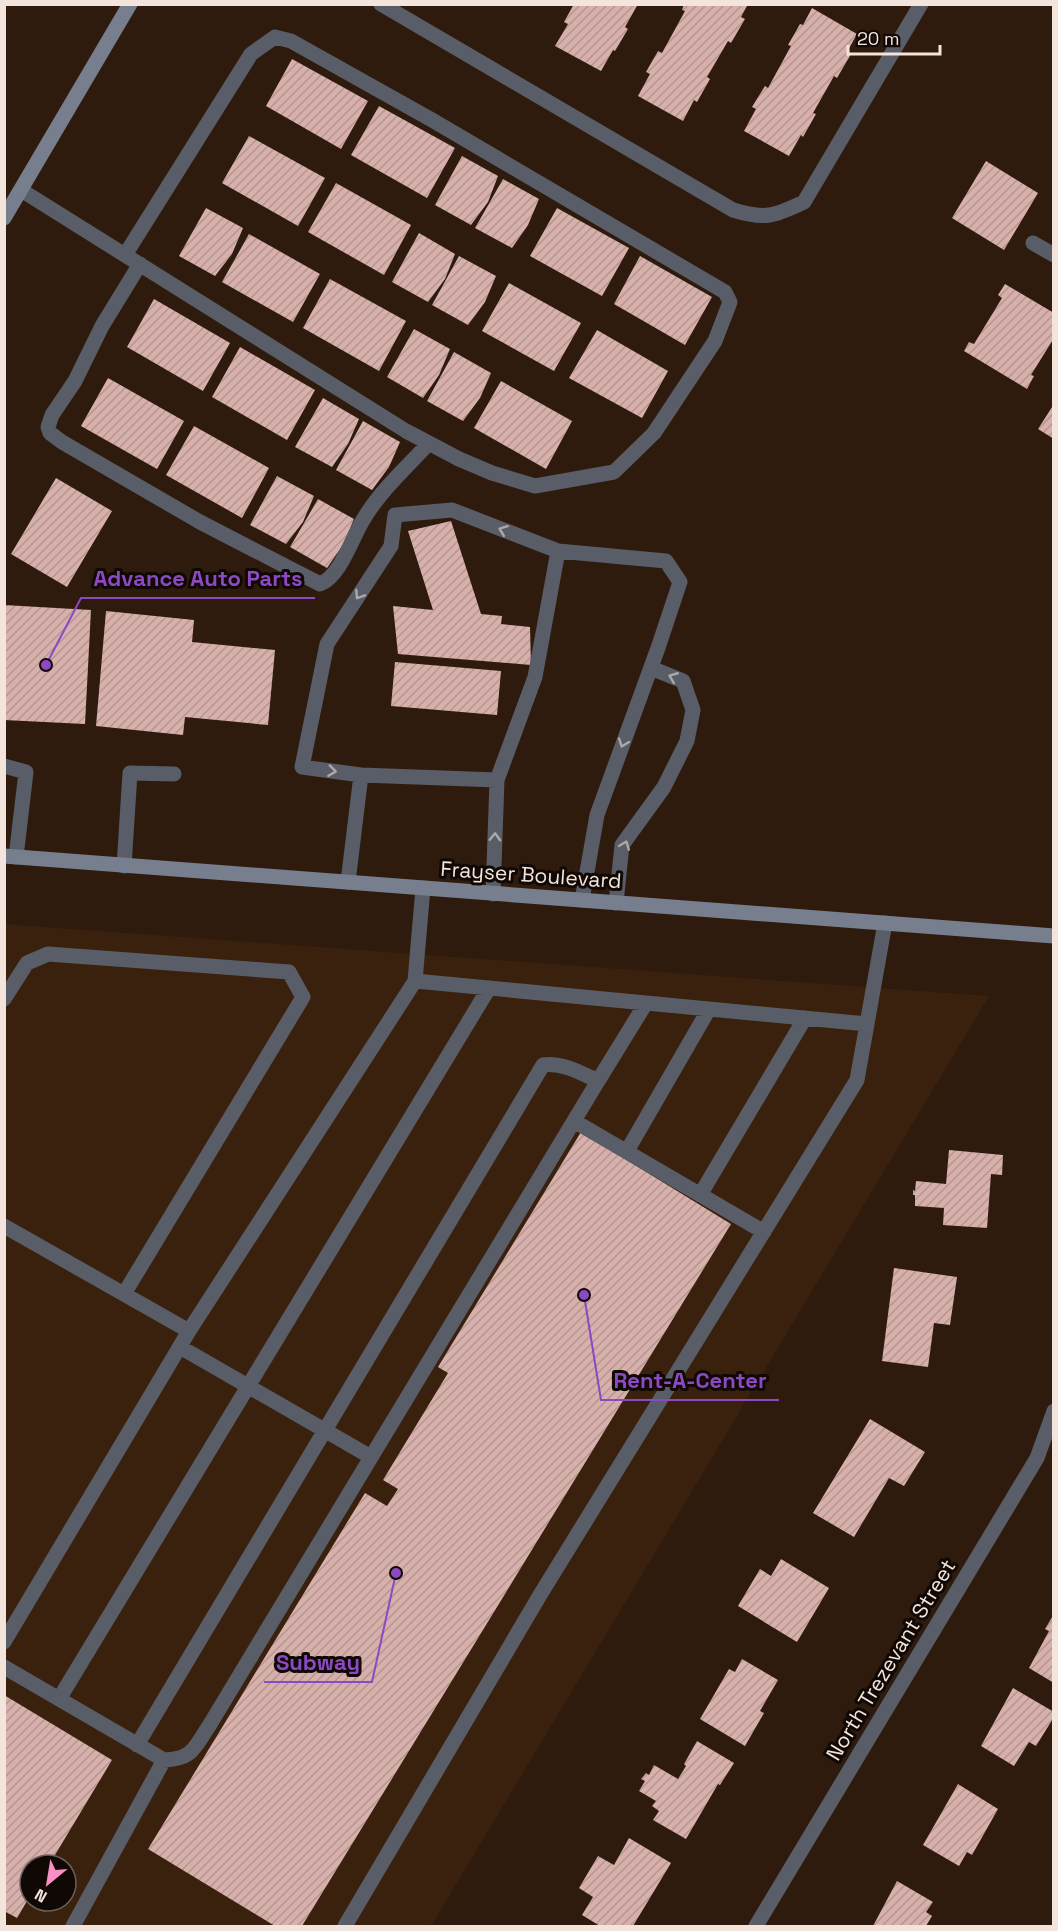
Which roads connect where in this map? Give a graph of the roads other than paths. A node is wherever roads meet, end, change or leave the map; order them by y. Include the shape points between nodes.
1 (130, 4) edge
2 (381, 4) edge
3 (921, 4) edge
4 (21, 190) junction
5 (4, 218) edge
6 (1033, 243) dead end
7 (125, 255) junction
8 (1053, 255) edge
9 (140, 264) junction
10 (429, 443) junction
11 (558, 551) junction
12 (651, 668) junction
13 (4, 766) edge
14 (174, 774) dead end
15 (362, 775) junction
16 (497, 780) junction
17 (10, 856) edge
18 (124, 866) junction
19 (348, 882) junction
20 (423, 888) junction
21 (493, 894) junction
22 (582, 900) junction
23 (616, 903) junction
24 (885, 923) junction
25 (1053, 936) edge
26 (415, 981) junction
27 (489, 988) junction
28 (4, 999) edge
29 (646, 1003) junction
30 (709, 1009) junction
31 (806, 1018) junction
32 (867, 1024) junction
33 (598, 1081) junction
34 (574, 1121) junction
35 (627, 1150) junction
36 (700, 1195) junction
37 (4, 1226) edge
38 (764, 1232) junction
39 (124, 1294) junction
40 (189, 1331) junction
41 (180, 1347) junction
42 (248, 1386) junction
43 (1053, 1411) edge
44 (325, 1431) junction
45 (371, 1457) junction
46 (4, 1642) edge
47 (4, 1667) edge
48 (59, 1699) junction
49 (137, 1744) junction
50 (164, 1760) junction
51 (73, 1926) edge
52 (345, 1926) edge
53 (756, 1926) edge

1 - 4 main road
2 - 3 street via 733,210 755,217 779,214 804,202
4 - 5 main road
4 - 7 street
6 - 8 street
7 - 9 street
7 - 10 street via 251,54 275,38 291,41 432,120 725,292 730,302 715,341 654,434 614,472 534,486 492,474
9 - 10 street
9 - 10 street via 52,416 50,433 62,442 200,522 320,584 335,572 373,503
11 - 12 street via 666,561 680,582
11 -> 15 street via 452,510 395,515 391,546 327,644 302,767
11 - 16 street via 535,677
12 -> 22 street via 597,815
23 -> 12 street via 622,845 664,787 687,741 693,710 683,681
13 - 17 street via 26,772
14 - 18 street via 130,773
15 - 16 street
15 - 19 street
21 -> 16 street
17 - 18 main road, Frayser Boulevard
18 - 19 main road, Frayser Boulevard
19 - 20 main road, Frayser Boulevard
20 - 21 main road, Frayser Boulevard
20 - 26 street
21 - 22 main road, Frayser Boulevard
22 - 23 main road, Frayser Boulevard
23 - 24 main road, Frayser Boulevard
24 - 25 main road, Frayser Boulevard
24 - 32 street
26 - 27 street
26 - 40 street
27 - 29 street
27 - 42 street
28 - 39 street via 27,963 48,954 289,972 303,997
29 - 30 street
29 - 33 street
30 - 31 street
30 - 35 street
31 - 32 street
31 - 36 street
32 - 38 street via 857,1080
33 - 34 street
33 - 44 street via 575,1070 543,1065
34 - 35 street
34 - 45 street
35 - 36 street
36 - 38 street
37 - 39 street
38 - 52 street via 540,1595
39 - 40 street
40 - 41 street
41 - 42 street
41 - 46 street
42 - 44 street
42 - 48 street
43 - 53 street, North Trezevant Street via 1037,1458
44 - 45 street
44 - 49 street
45 - 50 street via 191,1752 181,1759
47 - 48 street
48 - 49 street
49 - 50 street
50 - 51 street

